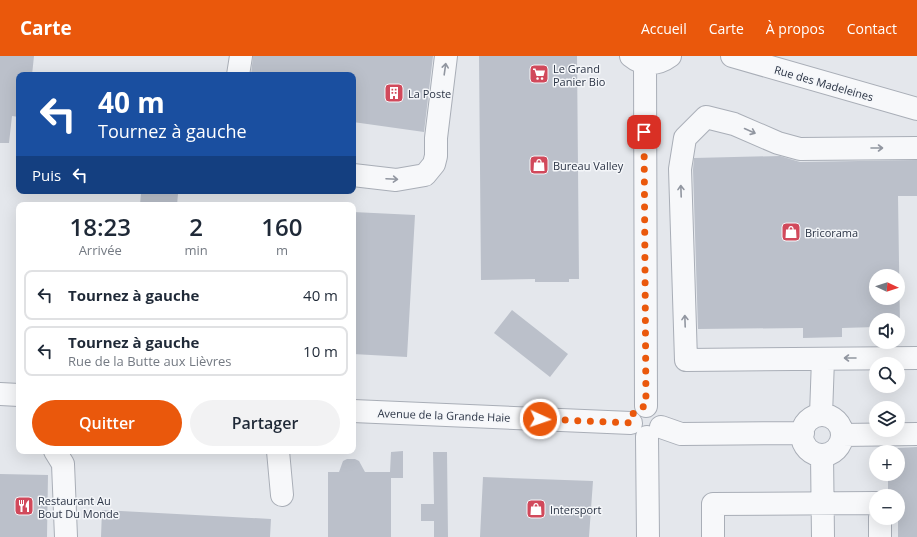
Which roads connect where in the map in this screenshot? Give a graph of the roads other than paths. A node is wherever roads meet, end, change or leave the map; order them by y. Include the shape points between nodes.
1 (241, 56) edge
2 (446, 56) edge
3 (670, 56) edge
4 (732, 56) edge
5 (638, 60) edge
6 (238, 72) edge
7 (917, 109) edge
8 (917, 148) edge
9 (356, 175) edge
10 (917, 358) edge
11 (823, 359) junction
12 (0, 394) edge
13 (16, 395) edge
14 (356, 411) edge
15 (822, 415) junction
16 (646, 429) junction
17 (802, 433) junction
18 (917, 434) edge
19 (842, 435) junction
20 (58, 454) edge
21 (278, 454) edge
22 (822, 454) junction
23 (282, 495) dead end
24 (822, 503) junction
25 (869, 503) edge
26 (880, 525) edge
27 (66, 537) edge
28 (648, 537) edge
29 (713, 537) edge
30 (823, 537) edge
31 (880, 537) edge

1 - 6 street
9 -> 2 street via 396,180 425,175 434,164
3 - 5 street via 654,64
4 - 7 street, Rue des Madeleines
5 - 16 street via 646,406 633,413 631,418
11 -> 8 street via 686,360 680,169 685,138 706,117 734,124 778,143 800,149
10 -> 11 street
11 - 15 street
12 - 13 street
14 - 16 street, Avenue de la Grande Haie
15 - 17 street via 806,422
15 - 19 street via 836,420
16 - 17 street, Avenue de la Grande Haie via 681,434
16 - 28 street
17 - 22 street via 806,446
18 - 19 street
19 - 22 street via 834,451
20 - 27 street via 63,464
21 - 23 street
22 - 24 street
24 - 25 street
24 - 29 street via 713,504
24 - 30 street
26 - 31 street

